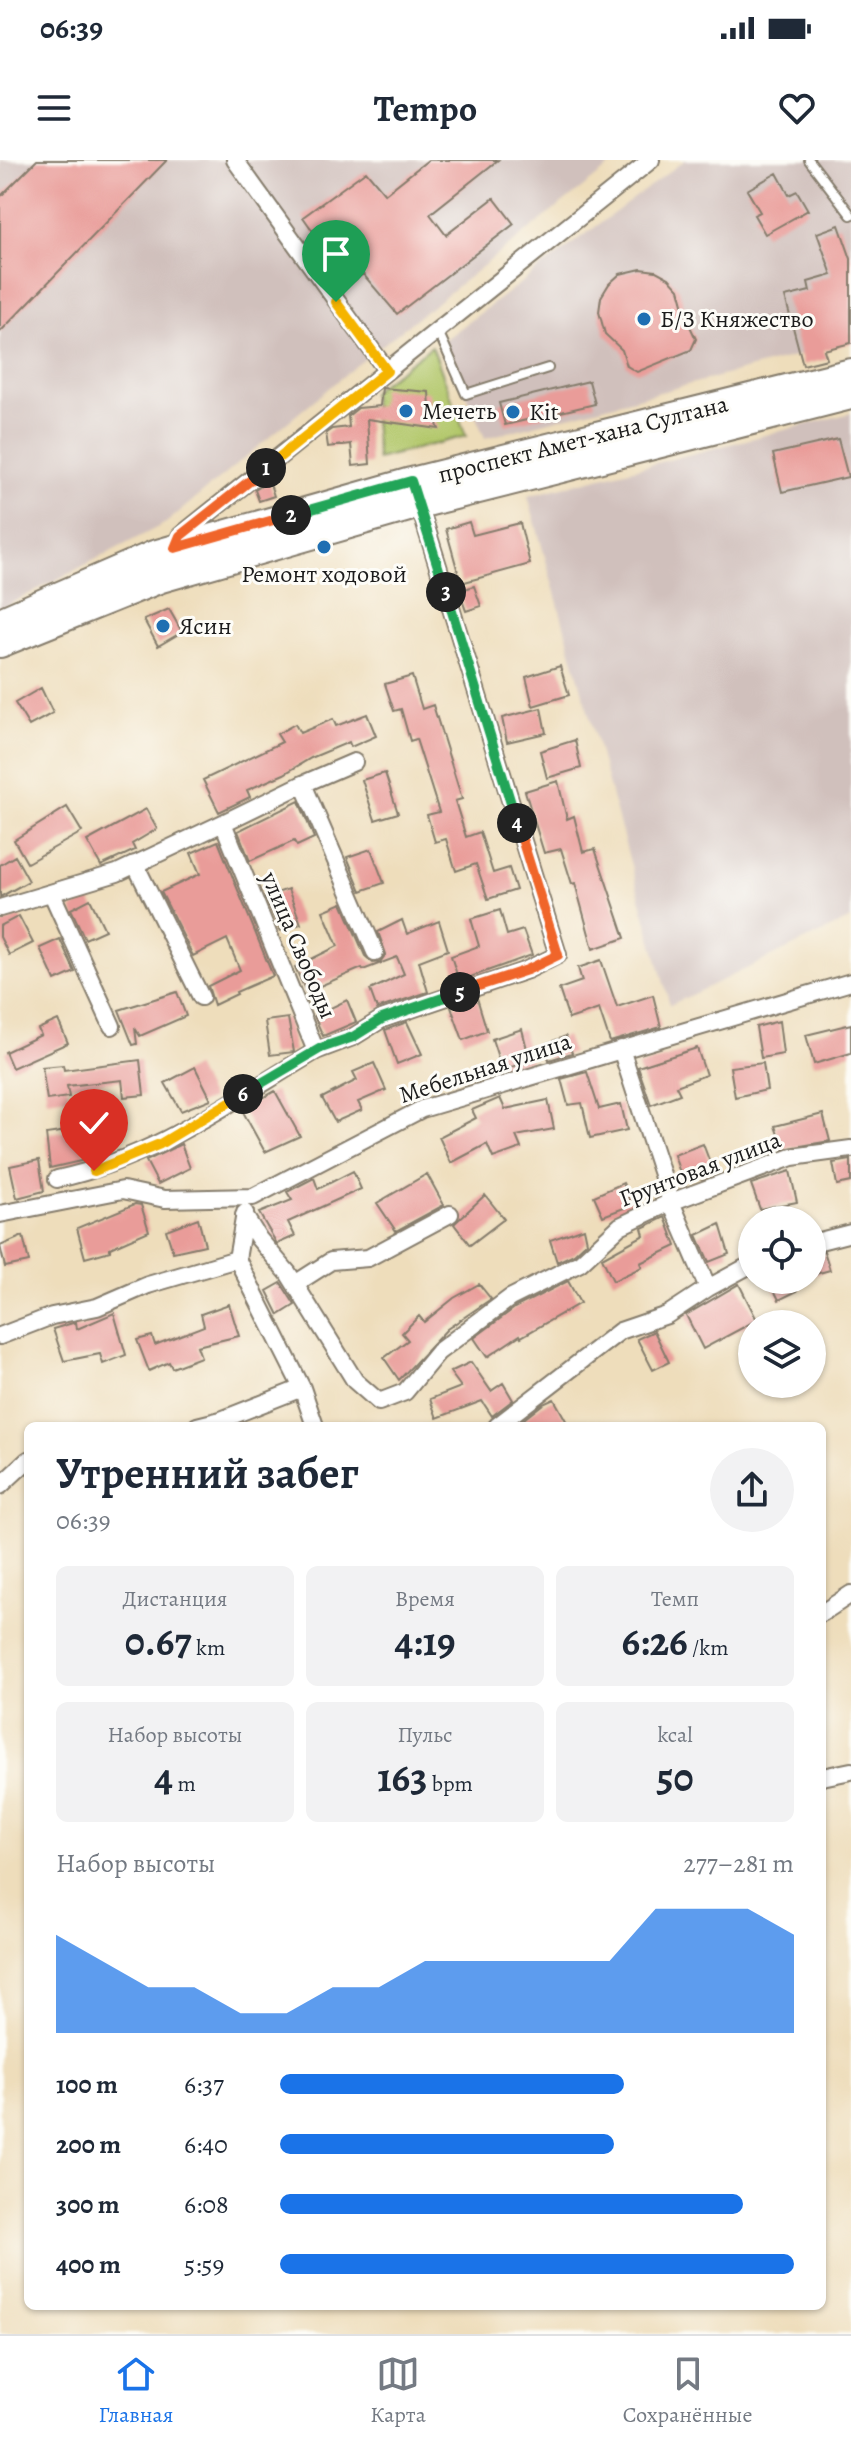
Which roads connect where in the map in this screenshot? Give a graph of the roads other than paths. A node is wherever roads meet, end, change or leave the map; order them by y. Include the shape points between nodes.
1 (235, 160) edge
2 (651, 160) edge
3 (809, 160) edge
4 (851, 215) edge
5 (438, 331) junction
6 (548, 368) dead end
7 (387, 371) junction
8 (851, 372) edge
9 (851, 396) edge
10 (415, 493) junction
11 (175, 548) junction
12 (161, 579) junction
13 (0, 621) edge
14 (0, 644) edge
15 (354, 762) dead end
16 (303, 784) junction
17 (223, 823) junction
18 (135, 864) junction
19 (52, 894) junction
20 (0, 908) edge
21 (375, 952) dead end
22 (851, 982) edge
23 (201, 997) dead end
24 (112, 1026) dead end
25 (621, 1049) junction
26 (316, 1051) junction
27 (851, 1149) edge
28 (57, 1179) dead end
29 (253, 1197) junction
30 (671, 1202) junction
31 (0, 1214) edge
32 (450, 1214) dead end
33 (244, 1215) junction
34 (851, 1233) edge
35 (826, 1239) edge
36 (237, 1259) junction
37 (738, 1272) edge
38 (295, 1284) junction
39 (708, 1288) junction
40 (0, 1336) edge
41 (302, 1388) junction
42 (213, 1422) edge
43 (314, 1422) edge
44 (502, 1422) edge
45 (24, 1464) edge
46 (0, 1486) edge
47 (851, 1594) edge
48 (826, 1610) edge
49 (851, 1771) edge
50 (826, 1776) edge

1 - 7 street
2 - 5 street
3 - 4 lane
5 - 6 lane via 466,394
5 - 7 street
7 - 11 street via 180,536
8 - 10 main road, проспект Амет-хана Султана
9 - 10 main road
10 - 11 main road, проспект Амет-хана Султана
10 - 12 main road
10 - 26 street, улица Свободы via 558,955 382,1019
11 - 12 street
11 - 13 main road, проспект Амет-хана Султана
12 - 14 main road
15 - 16 street
16 - 17 street
16 - 21 street
17 - 18 street
17 - 26 street, улица Свободы
18 - 19 street
18 - 23 street
19 - 20 street
19 - 24 street
22 - 25 street, Мебельная улица
25 - 29 street, Мебельная улица via 422,1109
25 - 30 street
26 - 28 street via 160,1144 94,1171
27 - 30 street, Грунтовая улица via 792,1157
29 - 31 street, Мебельная улица via 165,1199 123,1190
29 - 33 street
30 - 38 street, Грунтовая улица via 620,1226 580,1263 510,1298 438,1352 405,1392 379,1402 355,1381
30 - 39 street
32 - 38 street via 368,1258 331,1261
33 - 36 street
33 - 38 street, Грунтовая улица
34 - 35 street
36 - 40 street
36 - 41 street
37 - 39 street
39 - 44 street via 667,1315 620,1331
41 - 42 street
41 - 43 street
45 - 46 street
47 - 48 street
49 - 50 street

